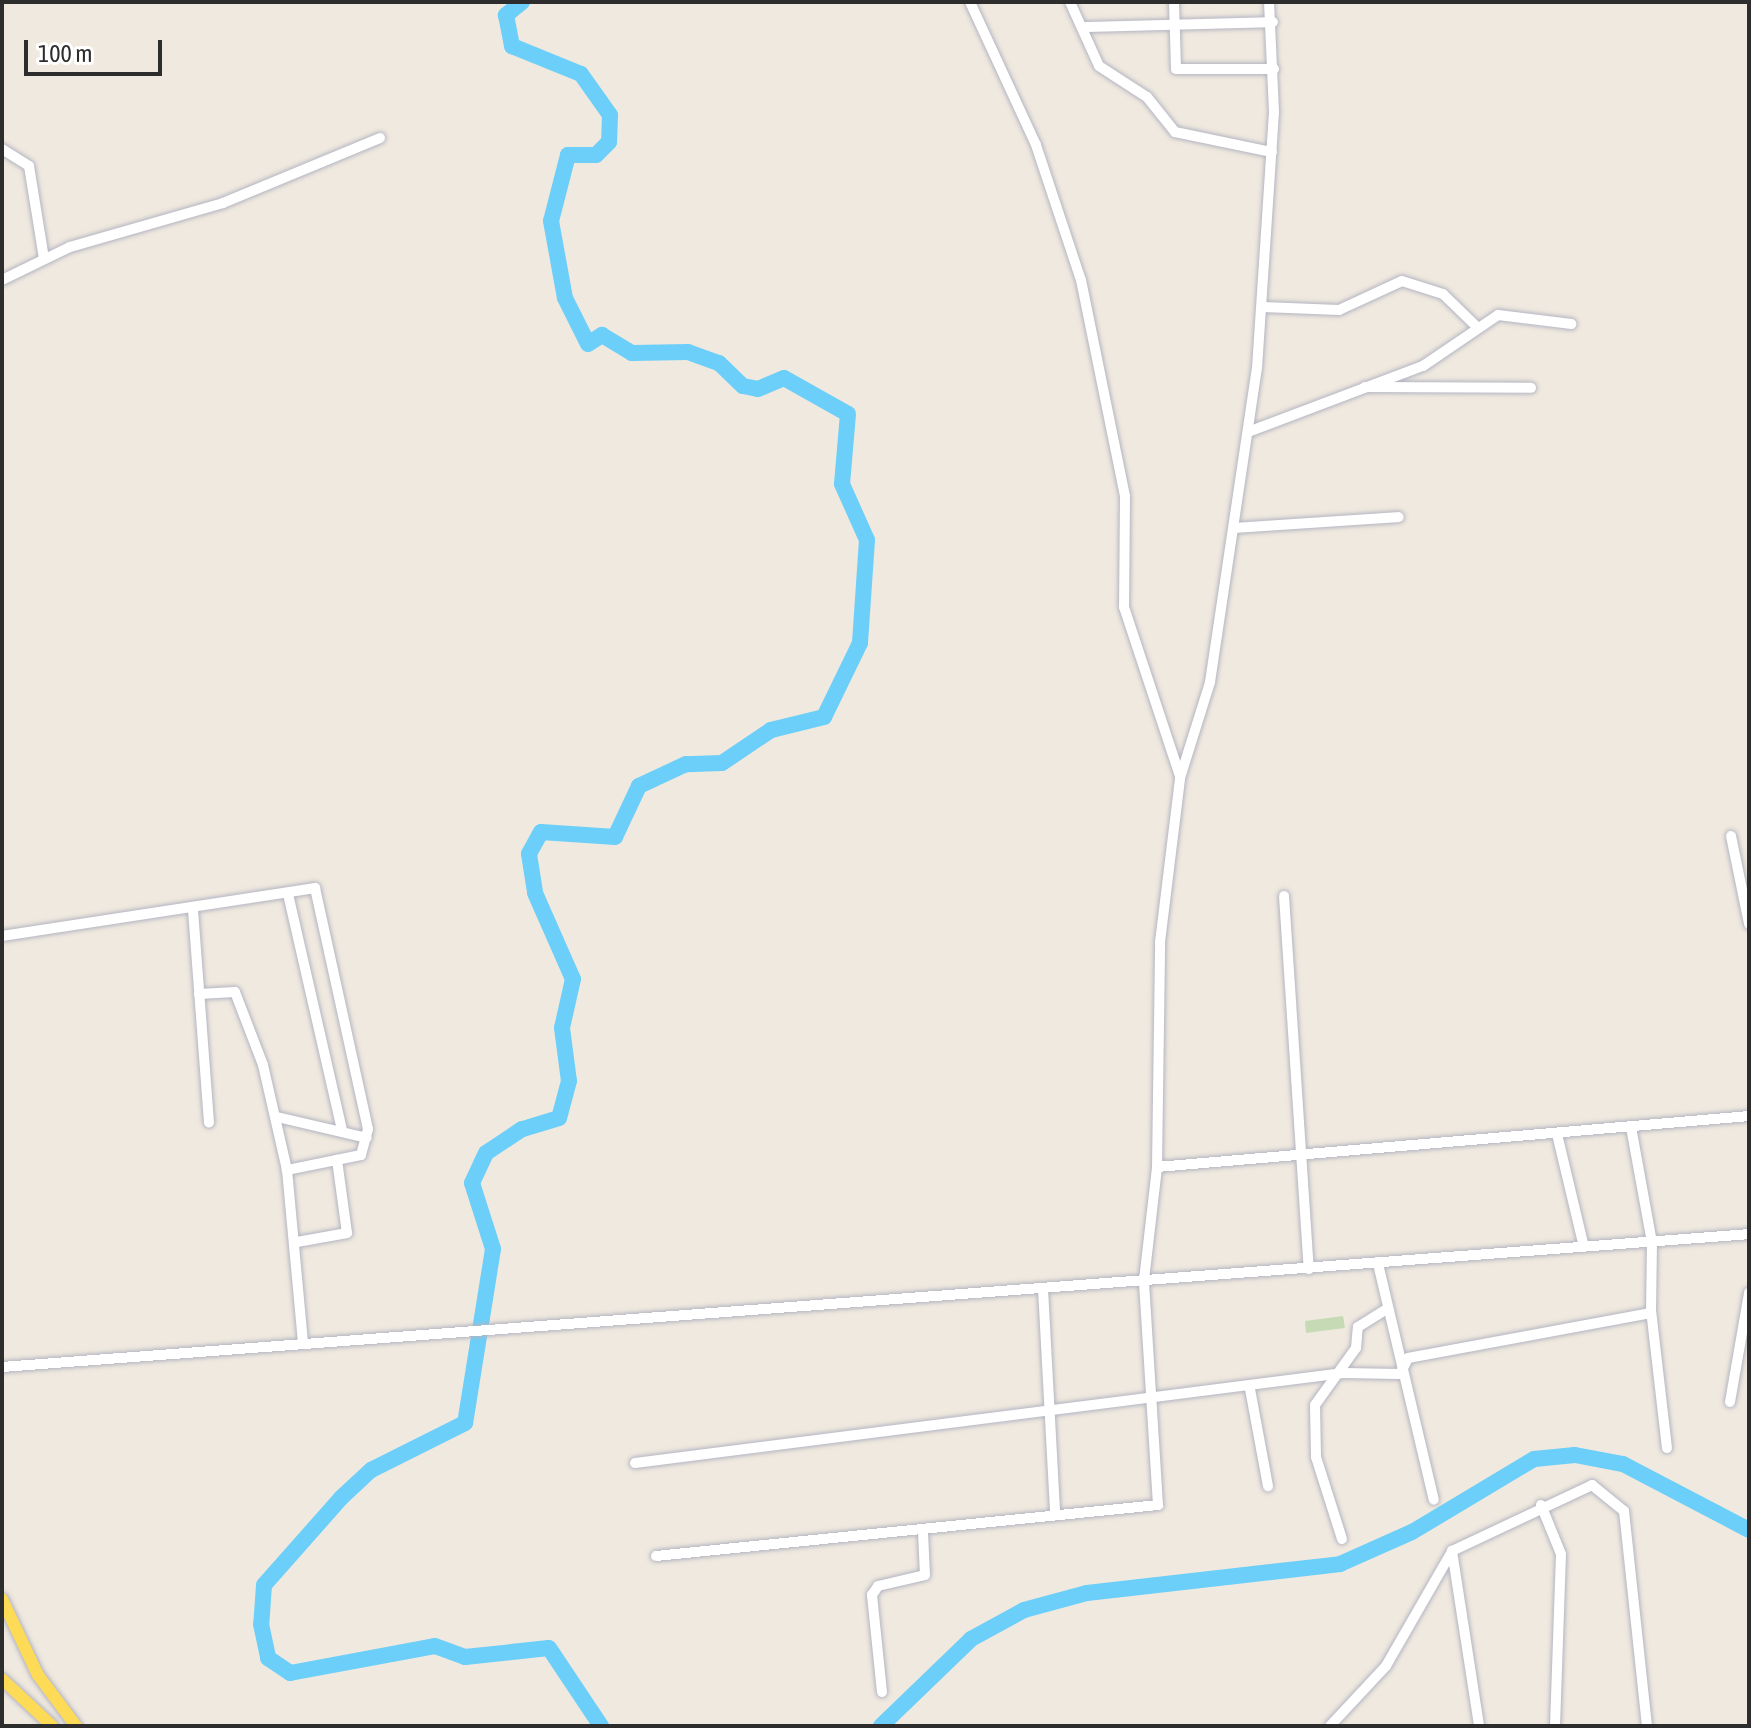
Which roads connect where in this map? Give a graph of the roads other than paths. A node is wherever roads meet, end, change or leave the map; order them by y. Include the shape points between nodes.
1 (970, 2) edge
2 (1070, 2) edge
3 (1174, 2) edge
4 (1269, 2) edge
5 (1174, 20) junction
6 (1273, 22) junction
7 (1083, 27) junction
8 (1274, 69) junction
9 (380, 138) dead end
10 (2, 149) edge
11 (1272, 152) junction
12 (44, 259) junction
13 (2, 280) edge
14 (1263, 307) junction
15 (1571, 324) dead end
16 (1476, 326) junction
17 (1359, 387) junction
18 (1531, 388) dead end
19 (1248, 432) junction
20 (1399, 517) dead end
21 (1235, 528) junction
22 (1180, 778) junction
23 (1731, 836) dead end
24 (288, 894) junction
25 (1284, 896) dead end
26 (193, 910) junction
27 (1749, 924) edge
28 (2, 936) edge
29 (199, 994) junction
30 (1749, 1116) edge
31 (277, 1117) junction
32 (209, 1122) dead end
33 (1631, 1127) junction
34 (342, 1130) junction
35 (1557, 1134) junction
36 (367, 1138) junction
37 (1300, 1156) junction
38 (337, 1160) junction
39 (1157, 1167) junction
40 (287, 1170) junction
41 (1749, 1234) edge
42 (297, 1242) junction
43 (1652, 1242) junction
44 (1584, 1247) junction
45 (1379, 1268) dead end
46 (1309, 1269) junction
47 (1144, 1280) junction
48 (1043, 1289) junction
49 (1749, 1293) edge
50 (1384, 1311) junction
51 (1651, 1313) junction
52 (303, 1343) junction
53 (2, 1367) edge
54 (1400, 1374) junction
55 (1329, 1375) junction
56 (1250, 1389) junction
57 (1152, 1402) junction
58 (1730, 1402) dead end
59 (1050, 1413) junction
60 (1667, 1448) dead end
61 (635, 1463) dead end
62 (1268, 1486) dead end
63 (1434, 1500) dead end
64 (1541, 1505) junction
65 (1055, 1513) junction
66 (923, 1532) junction
67 (1342, 1539) dead end
68 (1452, 1551) junction
69 (656, 1556) dead end
70 (2, 1599) edge
71 (2, 1679) edge
72 (882, 1692) dead end
73 (52, 1726) edge
74 (76, 1726) edge
75 (1330, 1726) edge
76 (1479, 1726) edge
77 (1555, 1726) edge
78 (1647, 1726) edge

1 - 22 street via 1036,145 1081,280 1125,496 1124,607
2 - 7 street
3 - 5 street
4 - 6 street
5 - 6 street
5 - 7 street
5 - 8 street via 1176,69
6 - 8 street
7 - 11 street via 1099,66 1147,97 1175,132
8 - 11 street
9 - 12 street via 223,203 164,215
10 - 12 street via 29,166
11 - 14 street via 1262,214
12 - 13 street
14 - 16 street via 1339,310 1402,281 1443,294
14 - 19 street
15 - 16 street via 1498,315
16 - 17 street via 1423,366
17 - 18 street
17 - 19 street
19 - 21 street
20 - 21 street
21 - 22 street via 1210,682
22 - 39 street via 1160,942
23 - 27 street
24 - 26 street
24 - 34 street
24 - 36 street via 317,890
25 - 37 street
26 - 28 street
26 - 29 street
29 - 31 street via 235,992
29 - 32 street
30 - 33 street
31 - 34 street
31 - 40 street
33 - 35 street
33 - 43 street
34 - 36 street
35 - 37 street
35 - 44 street
36 - 38 street via 364,1153
37 - 39 street
37 - 46 street
38 - 40 street
38 - 42 street via 347,1233
39 - 47 street
40 - 42 street
41 - 43 street
42 - 52 street
43 - 44 street
43 - 51 street
44 - 46 street
45 - 50 street
46 - 47 street
47 - 48 street
47 - 57 street
48 - 52 street via 507,1333
48 - 59 street
49 - 58 street
50 - 54 street via 1396,1333
50 - 55 street via 1367,1316 1345,1365
51 - 54 street via 1408,1358
51 - 60 street
52 - 53 street
54 - 55 street
54 - 63 street
55 - 56 street
55 - 67 street via 1312,1430
56 - 57 street
56 - 62 street
57 - 59 street
57 - 65 street via 1158,1505
59 - 61 street
59 - 65 street
64 - 68 street
64 - 77 street via 1561,1554
64 - 78 street via 1592,1485 1621,1503
65 - 66 street
66 - 69 street
66 - 72 street via 925,1575 878,1586 872,1595
68 - 75 street via 1386,1666
68 - 76 street
70 - 74 main road via 38,1675
71 - 73 main road

